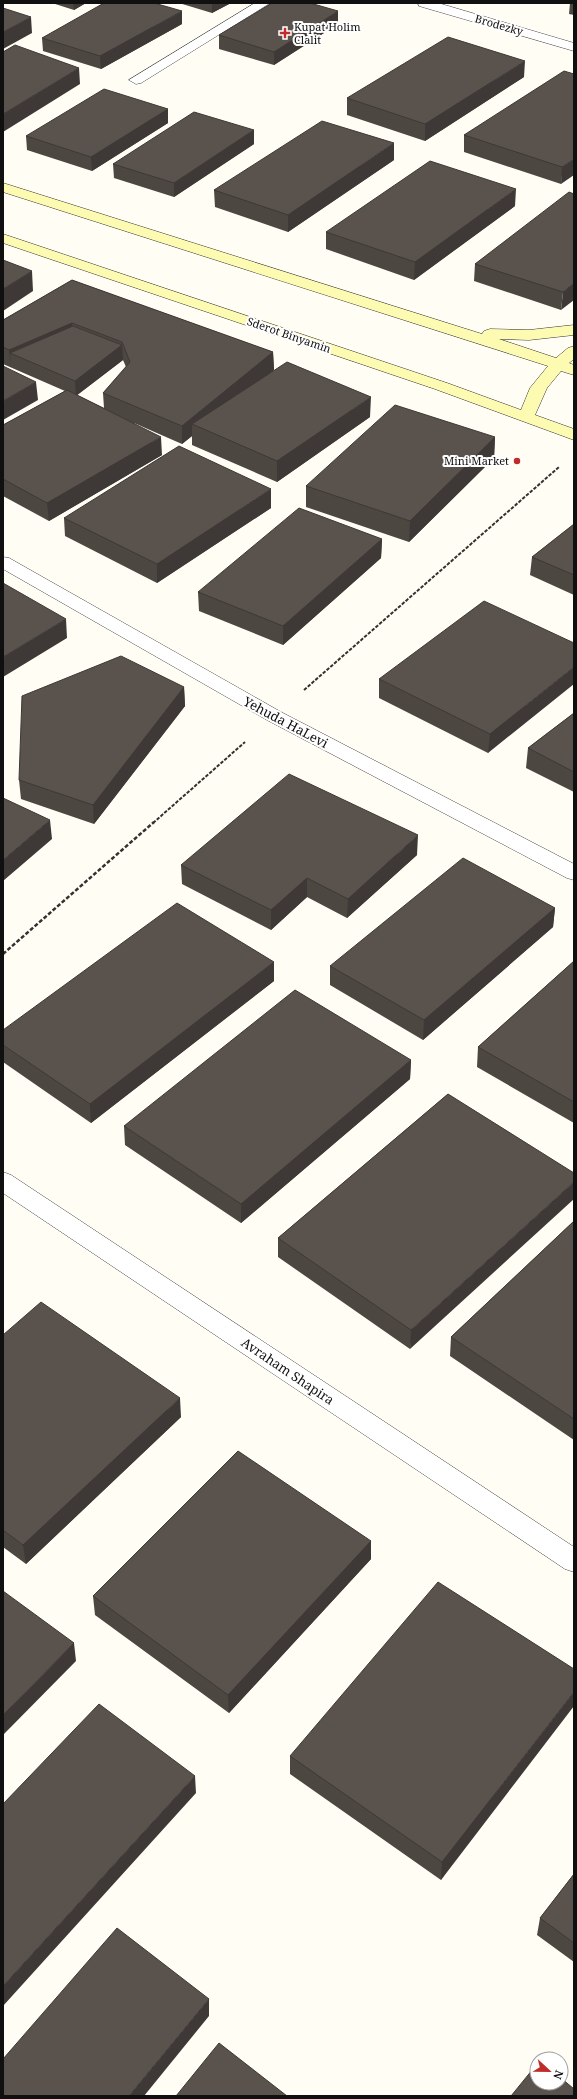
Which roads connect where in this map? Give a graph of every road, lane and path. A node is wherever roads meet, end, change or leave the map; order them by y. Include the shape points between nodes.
1 (264, 3) edge
2 (424, 3) edge
3 (574, 48) edge
4 (136, 80) dead end
5 (3, 187) edge
6 (3, 238) edge
7 (574, 330) edge
8 (463, 333) junction
9 (574, 351) edge
10 (557, 364) junction
11 (574, 370) edge
12 (526, 418) junction
13 (574, 435) edge
14 (3, 562) edge
15 (574, 873) edge
16 (3, 1181) edge
17 (574, 1561) edge

1 - 4 street
2 - 3 street, Brodezky
5 - 8 main road
6 - 12 main road, Sderot Binyamin via 441,386
7 - 8 main road via 529,335
8 - 10 main road
9 - 10 main road
10 - 11 main road
10 - 12 main road via 539,386
12 - 13 main road, Sderot Binyamin
14 - 15 street, Yehuda HaLevi via 274,716
16 - 17 street, Avraham Shapira

